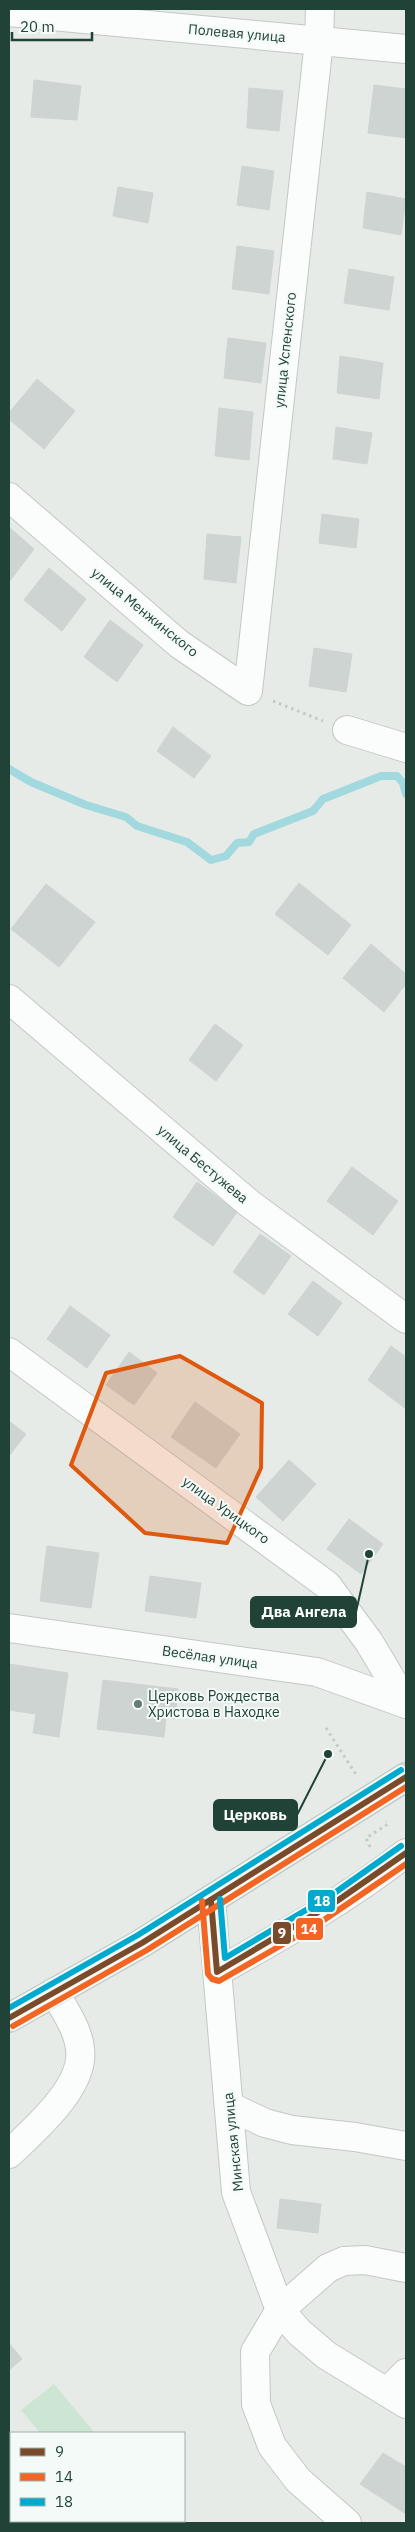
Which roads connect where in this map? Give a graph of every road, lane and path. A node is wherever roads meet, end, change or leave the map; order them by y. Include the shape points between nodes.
1 (320, 9) edge
2 (9, 12) edge
3 (319, 41) junction
4 (406, 49) edge
5 (9, 497) edge
6 (248, 691) junction
7 (347, 730) joint
8 (406, 748) edge
9 (9, 999) edge
10 (406, 1318) edge
11 (9, 1352) edge
12 (9, 1628) edge
13 (406, 1704) edge
14 (406, 1777) edge
15 (406, 1853) edge
16 (210, 1900) junction
17 (217, 1972) junction
18 (54, 1992) junction
19 (9, 2018) edge
20 (229, 2106) junction
21 (406, 2146) edge
22 (9, 2154) edge
23 (406, 2268) edge
24 (280, 2310) junction
25 (406, 2373) edge
26 (397, 2398) edge
27 (347, 2523) edge

1 - 3 street, улица Успенского
2 - 3 street, Полевая улица
3 - 4 street, Полевая улица
3 - 6 street, улица Успенского
5 - 6 street, улица Менжинского via 179,644
6 - 7 path
7 - 8 street
9 - 10 street, улица Бестужева via 250,1204
11 - 13 street, улица Урицкого via 327,1585 369,1642
12 - 13 street, Весёлая улица via 317,1672
14 - 16 main road
15 - 17 street via 286,1934
16 - 17 street, Минская улица
16 - 18 main road
17 - 20 street, Минская улица
18 - 19 main road
18 - 22 street via 72,2023 80,2060 73,2081 57,2104
20 - 21 street via 265,2123 292,2130
20 - 24 street, Минская улица via 236,2192
23 - 24 street via 366,2260 344,2261 328,2268
24 - 26 street, Минская улица via 326,2355
24 - 27 street via 255,2352 256,2404 272,2446 298,2480
25 - 26 street

